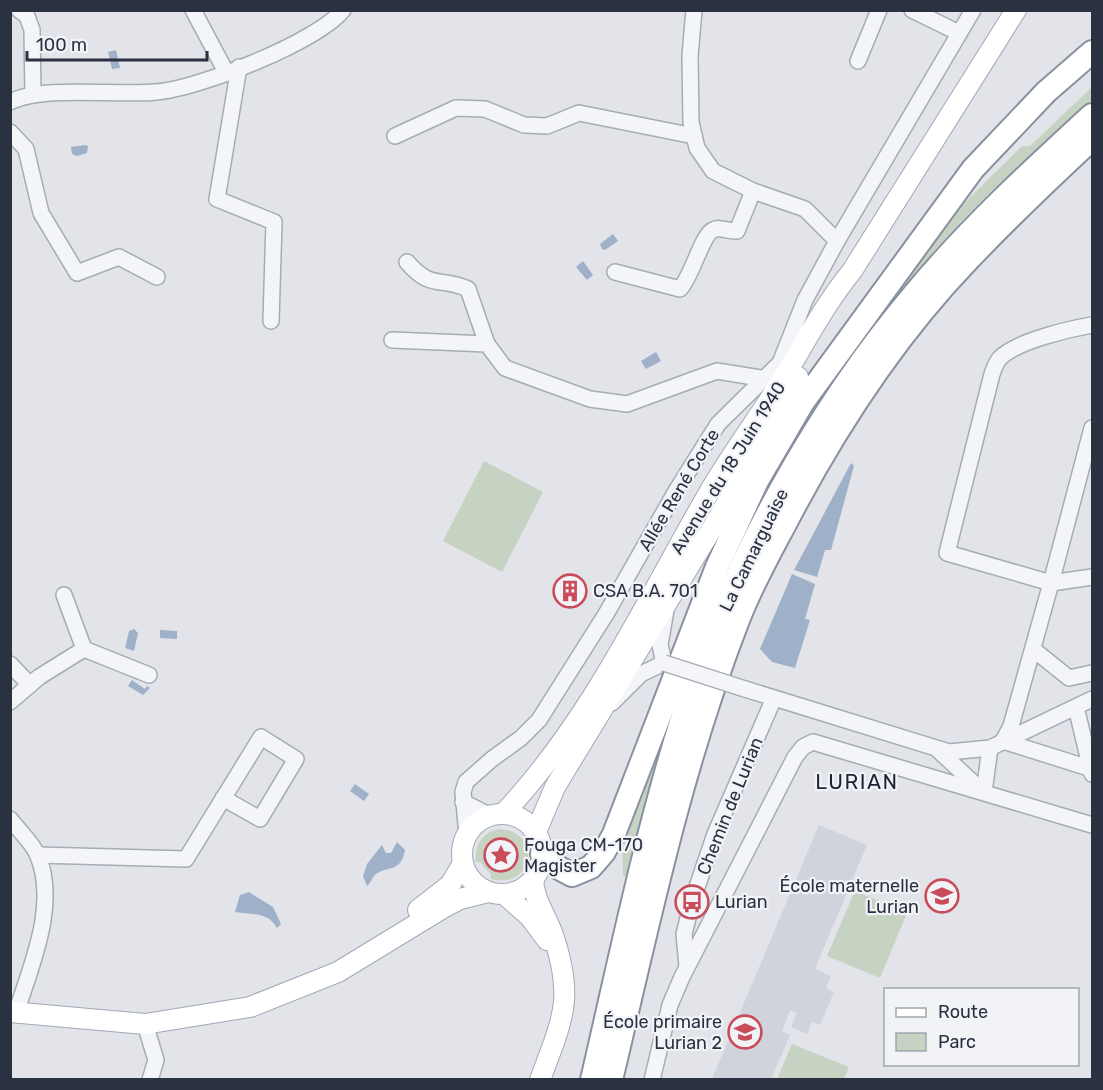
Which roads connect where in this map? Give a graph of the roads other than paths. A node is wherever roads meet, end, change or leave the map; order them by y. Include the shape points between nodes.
1 (19, 10) edge
2 (193, 10) edge
3 (343, 10) edge
4 (694, 10) edge
5 (879, 10) edge
6 (912, 10) edge
7 (973, 10) edge
8 (1016, 10) edge
9 (959, 33) junction
10 (1092, 52) edge
11 (858, 61) dead end
12 (233, 70) junction
13 (33, 94) junction
14 (10, 102) edge
15 (1092, 115) edge
16 (10, 132) edge
17 (395, 136) dead end
18 (694, 136) junction
19 (1092, 139) edge
20 (753, 191) junction
21 (837, 241) junction
22 (407, 262) dead end
23 (852, 271) junction
24 (615, 272) dead end
25 (157, 277) dead end
26 (271, 321) dead end
27 (1092, 325) edge
28 (392, 340) dead end
29 (487, 344) junction
30 (761, 381) junction
31 (1092, 428) edge
32 (1092, 577) edge
33 (1051, 583) junction
34 (64, 595) dead end
35 (667, 603) junction
36 (84, 649) junction
37 (629, 650) junction
38 (1034, 650) junction
39 (664, 663) junction
40 (10, 664) edge
41 (1092, 673) edge
42 (149, 675) dead end
43 (30, 685) junction
44 (774, 698) junction
45 (1092, 699) edge
46 (10, 702) edge
47 (709, 703) junction
48 (1076, 707) junction
49 (601, 715) junction
50 (996, 744) junction
51 (938, 750) junction
52 (1092, 770) edge
53 (984, 792) junction
54 (223, 798) junction
55 (463, 802) junction
56 (497, 815) junction
57 (10, 819) edge
58 (1092, 825) edge
59 (536, 832) junction
60 (467, 835) junction
61 (542, 854) junction
62 (38, 855) junction
63 (463, 862) junction
64 (533, 880) junction
65 (496, 893) junction
66 (557, 950) junction
67 (687, 966) junction
68 (14, 1007) edge
69 (145, 1024) junction
70 (150, 1080) edge
71 (540, 1080) edge
72 (592, 1080) edge
73 (611, 1080) edge
74 (623, 1080) edge
75 (652, 1080) edge

1 - 13 street via 27,16 32,30
2 - 12 street
3 - 12 street via 311,36
4 - 18 street via 690,67 690,123
5 - 11 street
6 - 9 street
7 - 9 street, Allée René Corte
8 - 23 main road, Avenue du 18 Juin 1940
9 - 21 street, Allée René Corte
10 - 61 highway via 1046,92 973,169 803,402 757,481 717,567 604,852 591,867 572,875
12 - 13 street via 210,80 158,92
12 - 26 street via 217,199 274,222
13 - 14 street
15 - 72 highway, La Camarguaise via 1011,189 914,294 834,404 756,539 687,705 649,842
16 - 25 street via 26,149 41,213 77,273 119,256
17 - 18 street via 456,108 485,109 524,125 547,126 579,113
18 - 20 street via 697,148 713,171
19 - 47 highway, La Camarguaise via 966,261 849,412 815,468 739,617
20 - 21 street via 805,209
20 - 24 street via 737,231 712,230 705,237 692,273 680,289
21 - 30 street, Allée René Corte via 805,300 780,363
22 - 29 street via 420,277 468,289
23 - 35 main road, Avenue du 18 Juin 1940 via 837,307
23 - 37 main road, Avenue du 18 Juin 1940 via 717,480
27 - 33 street via 1012,350 999,359 947,553
28 - 29 street
29 - 30 street via 505,368 590,399 618,403 627,404 717,371
30 - 55 street, Allée René Corte via 718,424 554,699 521,738 466,782
31 - 33 street
32 - 33 street
33 - 38 street
34 - 36 street
35 - 37 main road, Avenue du 18 Juin 1940
35 - 39 street via 660,645
36 - 42 street
36 - 43 street
37 - 39 street
37 - 49 main road, Avenue du 18 Juin 1940
37 - 56 main road, Avenue du 18 Juin 1940 via 556,751
38 - 41 street via 1069,678
38 - 50 street via 1011,726
39 - 44 street, bridge
39 - 49 street via 641,674
40 - 43 street
43 - 46 street
44 - 51 street
44 - 67 street, Chemin de Lurian via 715,834 684,934
45 - 48 street
47 - 73 highway, La Camarguaise via 670,832
47 - 74 highway
48 - 50 street
48 - 52 street
49 - 59 main road, Avenue du 18 Juin 1940 via 555,788
50 - 51 street via 950,752
50 - 52 street
50 - 53 street
51 - 53 street
53 - 58 street
53 - 67 street via 813,742 803,747
54 - 54 street via 260,819 296,759 261,737
54 - 62 street via 186,859
55 - 56 street
55 - 60 street
56 - 59 main road via 521,820
56 - 60 main road
57 - 62 street
59 - 61 main road
60 - 63 main road
61 - 64 main road
62 - 68 street via 46,890 39,936
63 - 65 main road via 477,885
63 - 68 main road via 450,885 397,924 343,958 257,994 218,1004 133,1013
64 - 65 main road via 525,887
64 - 66 main road
65 - 66 main road via 530,917
65 - 69 main road via 460,899 338,972 250,1007
66 - 71 main road via 564,975 564,1013
67 - 75 street via 670,1005
68 - 69 main road
69 - 70 street via 156,1060

